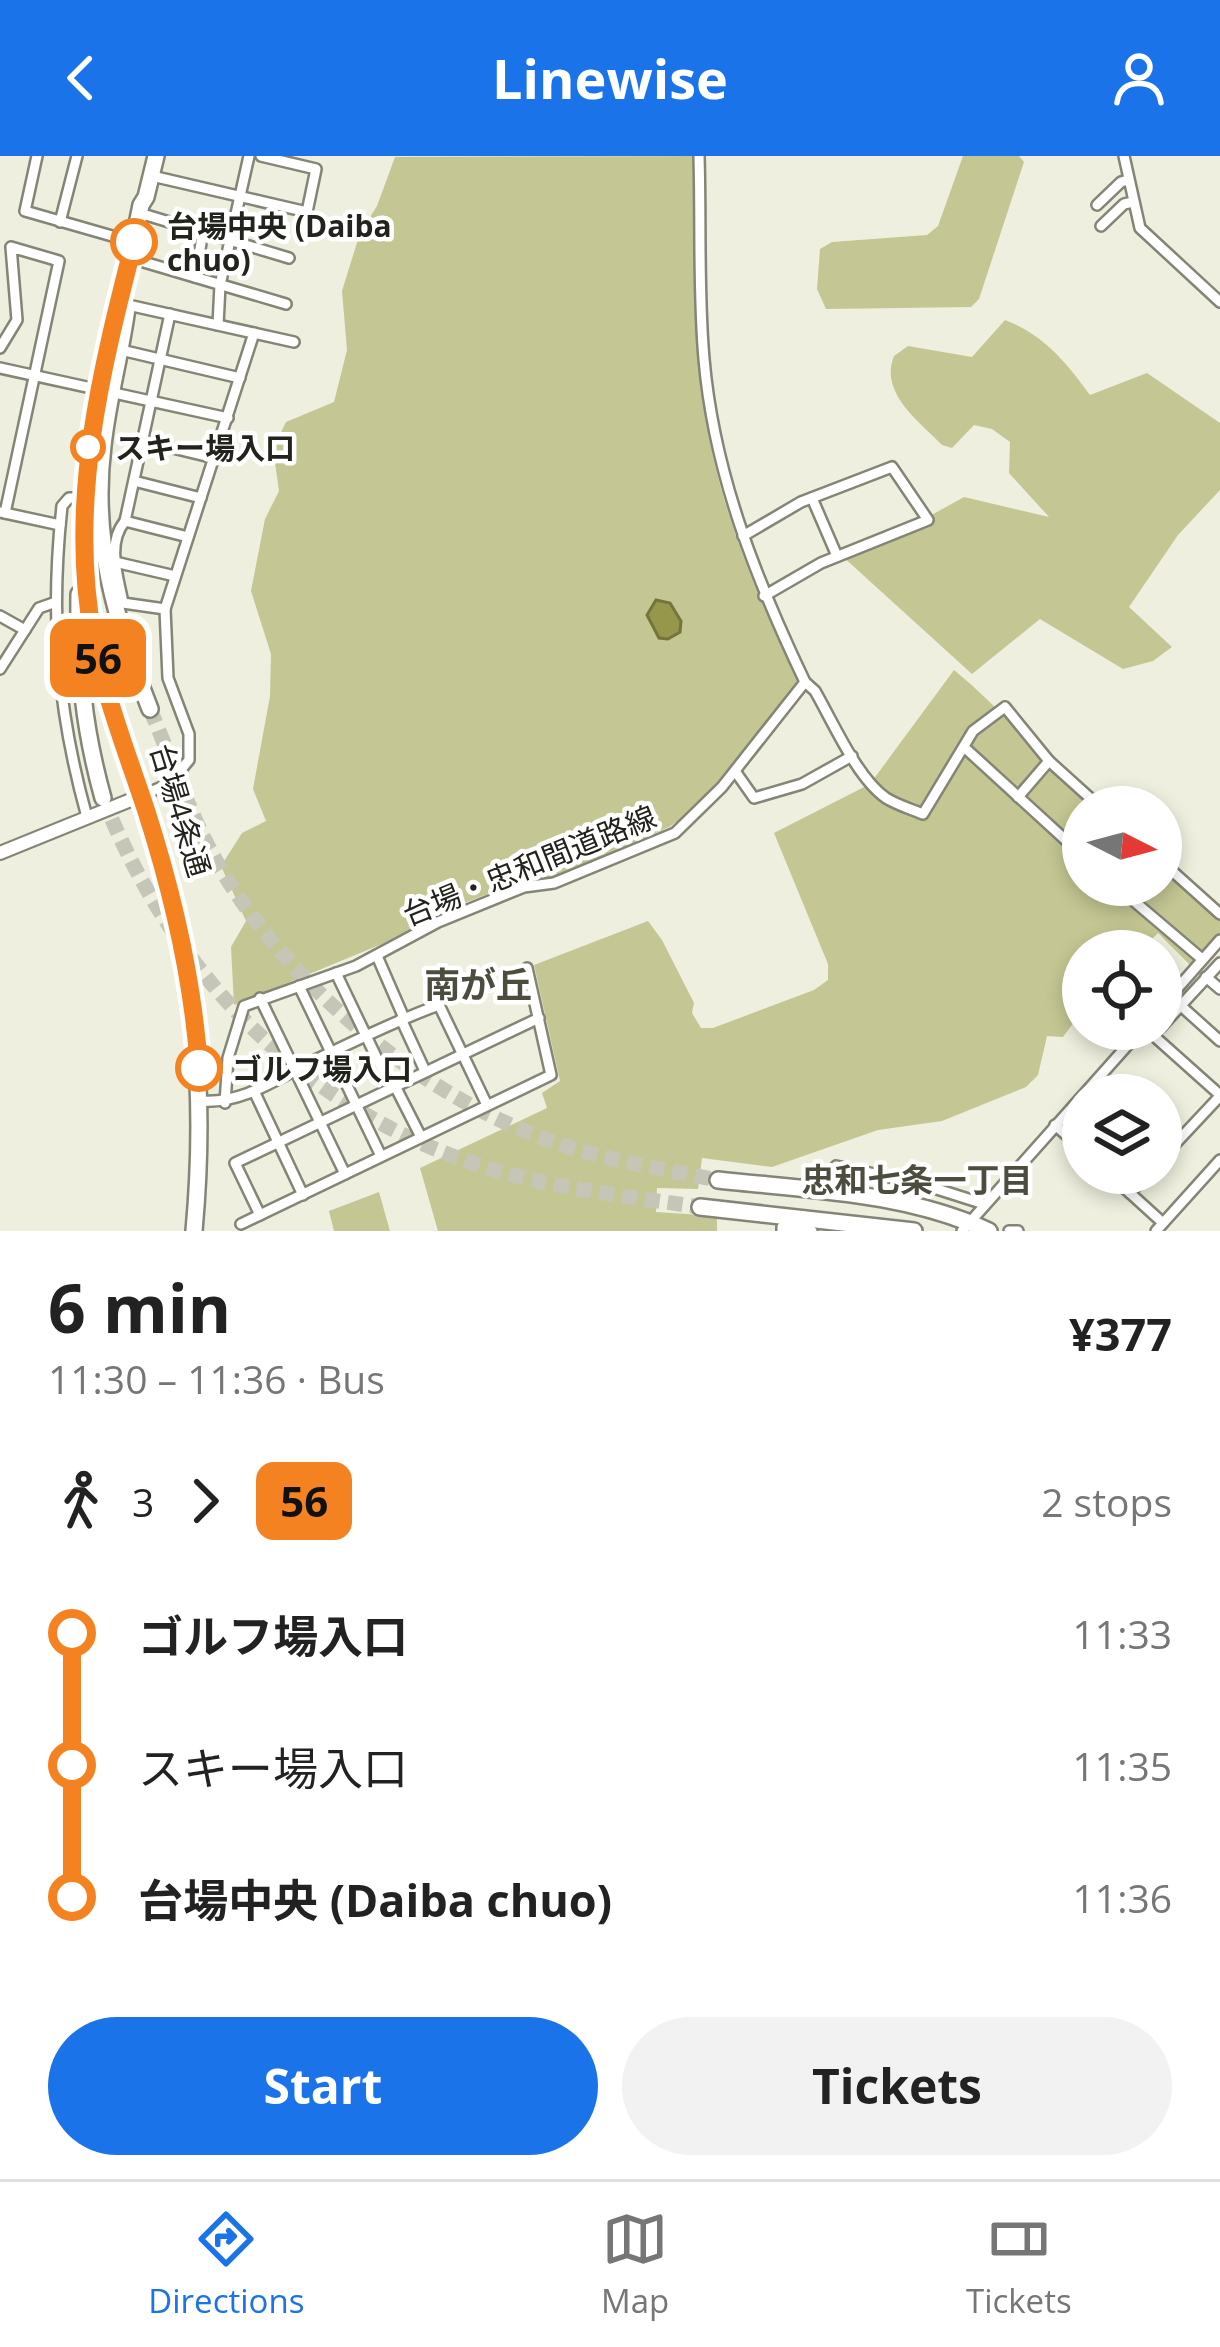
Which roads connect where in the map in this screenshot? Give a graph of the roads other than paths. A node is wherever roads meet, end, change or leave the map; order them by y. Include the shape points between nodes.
1 (38, 156) edge
2 (77, 156) edge
3 (156, 156) edge
4 (249, 156) edge
5 (261, 156) edge
6 (699, 156) edge
7 (1124, 156) edge
8 (152, 176) junction
9 (1129, 180) junction
10 (240, 196) junction
11 (1132, 202) junction
12 (1097, 205) dead end
13 (146, 206) junction
14 (60, 222) junction
15 (1101, 226) dead end
16 (203, 232) junction
17 (230, 239) junction
18 (134, 242) junction
19 (289, 258) dead end
20 (136, 260) junction
21 (195, 277) junction
22 (220, 285) junction
23 (1220, 302) edge
24 (286, 304) dead end
25 (128, 305) junction
26 (170, 314) junction
27 (218, 325) junction
28 (254, 333) junction
29 (294, 342) dead end
30 (0, 347) edge
31 (121, 350) junction
32 (161, 358) junction
33 (0, 368) edge
34 (33, 376) junction
35 (240, 378) junction
36 (106, 390) junction
37 (151, 400) junction
38 (228, 418) junction
39 (144, 441) junction
40 (214, 458) junction
41 (134, 481) junction
42 (201, 497) junction
43 (812, 498) junction
44 (91, 500) junction
45 (2, 513) edge
46 (124, 521) junction
47 (60, 525) junction
48 (743, 536) junction
49 (188, 537) junction
50 (837, 556) junction
51 (116, 562) junction
52 (176, 577) junction
53 (764, 596) junction
54 (56, 602) junction
55 (166, 609) junction
56 (0, 616) edge
57 (25, 630) junction
58 (0, 669) edge
59 (805, 682) junction
60 (150, 709) tunnel mouth
61 (964, 747) junction
62 (852, 756) junction
63 (1049, 761) junction
64 (735, 771) junction
65 (1077, 786) edge
66 (144, 794) junction
67 (1018, 796) junction
68 (103, 798) tunnel mouth
69 (87, 817) junction
70 (1062, 837) edge
71 (0, 854) edge
72 (1182, 881) edge
73 (1140, 906) edge
74 (1220, 914) edge
75 (1220, 940) edge
76 (377, 956) junction
77 (1202, 959) junction
78 (1220, 963) edge
79 (526, 968) dead end
80 (336, 973) junction
81 (1206, 977) junction
82 (1182, 982) edge
83 (299, 986) junction
84 (1220, 989) edge
85 (260, 998) junction
86 (1182, 1003) edge
87 (1182, 1007) edge
88 (402, 1018) junction
89 (538, 1018) junction
90 (366, 1036) junction
91 (1220, 1041) edge
92 (1123, 1050) edge
93 (1176, 1050) edge
94 (330, 1053) junction
95 (462, 1053) junction
96 (295, 1070) junction
97 (425, 1071) junction
98 (393, 1087) junction
99 (254, 1091) junction
100 (1220, 1095) edge
101 (212, 1102) junction
102 (356, 1104) junction
103 (488, 1105) junction
104 (320, 1122) junction
105 (1055, 1125) junction
106 (1062, 1131) edge
107 (1182, 1136) edge
108 (421, 1137) junction
109 (278, 1142) junction
110 (381, 1156) junction
111 (1220, 1160) edge
112 (836, 1166) dead end
113 (345, 1174) junction
114 (718, 1180) tunnel mouth
115 (1131, 1194) edge
116 (303, 1195) junction
117 (984, 1204) junction
118 (700, 1207) tunnel mouth
119 (260, 1215) junction
120 (241, 1224) dead end
121 (966, 1226) edge
122 (1159, 1227) edge
123 (198, 1231) edge
124 (782, 1231) edge
125 (812, 1231) edge
126 (914, 1231) edge
127 (989, 1231) edge

1 - 14 street via 25,211
2 - 14 street
3 - 8 highway, 台場4条通
4 - 10 street
5 - 10 street via 316,169 307,212
6 - 48 street via 704,357
7 - 9 street
8 - 10 street
8 - 13 highway, 台場4条通
9 - 11 street
9 - 12 street
10 - 17 street
11 - 15 street
11 - 23 street via 1140,228
13 - 16 street
13 - 18 highway, 台場4条通
13 - 20 highway, 台場4条通
14 - 18 street
16 - 17 street
16 - 21 street
17 - 19 street
17 - 22 street
18 - 36 highway, 台場4条通
20 - 21 street
20 - 25 highway, 台場4条通
21 - 22 street
22 - 24 street
22 - 27 street
25 - 26 street
25 - 31 highway
25 - 36 highway, 台場4条通
26 - 27 street
26 - 32 street
27 - 28 street
28 - 29 street
28 - 35 street
30 - 34 street via 17,320 10,247 59,261
31 - 32 street
31 - 36 highway
32 - 35 street
32 - 37 street
33 - 34 street
34 - 36 street
34 - 45 street
35 - 38 street
36 - 37 street
36 - 44 highway, 台場4条通
37 - 38 street
37 - 39 street
38 - 40 street
39 - 40 street
39 - 41 street
40 - 42 street
41 - 42 street
41 - 46 street
42 - 49 street
43 - 48 street
43 - 50 street
43 - 50 street via 892,467 928,520
44 - 47 street via 65,501
44 - 60 highway via 109,590
44 - 66 highway, 台場4条通 via 93,636
44 - 68 highway via 79,681
45 - 47 street
46 - 49 street
46 - 51 street
47 - 54 street
48 - 53 street
49 - 52 street
50 - 53 street
51 - 52 street
51 - 55 street via 124,603
52 - 55 street
53 - 59 street
54 - 57 street via 39,608
54 - 69 street via 61,706
55 - 66 street via 168,678 191,746 177,777
56 - 57 street
57 - 58 street
59 - 62 street
59 - 64 street, 台場・忠和間道路線
61 - 62 street via 922,814 882,795
61 - 63 street via 1005,707
61 - 67 street
62 - 64 street via 802,784 754,798
63 - 65 street
63 - 67 street
64 - 76 street, 台場・忠和間道路線 via 675,833 438,922
66 - 69 main road
66 - 101 highway, 台場4条通 via 185,916
67 - 70 street
69 - 71 main road
72 - 74 street
73 - 77 street
75 - 77 street
76 - 80 street
76 - 88 street, 台場・忠和間道路線
77 - 82 street
78 - 81 street
79 - 89 street
80 - 83 street
80 - 90 street
81 - 84 street
81 - 86 street
83 - 85 street
83 - 94 street
85 - 96 street
85 - 101 street via 240,1013
87 - 91 street
88 - 90 street
88 - 95 street via 440,1005
88 - 97 street, 台場・忠和間道路線
89 - 95 street
89 - 103 street via 551,1075
90 - 94 street
90 - 98 street
92 - 105 street
93 - 100 street
94 - 96 street
94 - 102 street
95 - 97 street
95 - 103 street
96 - 99 street
96 - 104 street
97 - 98 street
98 - 102 street
98 - 108 street
99 - 101 street
99 - 109 street
100 - 107 street
101 - 123 highway, 台場4条通
102 - 104 street
102 - 110 street
103 - 108 street
104 - 109 street
104 - 113 street
105 - 106 street
105 - 117 street
108 - 110 street
109 - 116 street
109 - 119 street via 236,1163
110 - 113 street
111 - 122 street
112 - 117 street
113 - 116 street
114 - 121 highway via 885,1200
115 - 122 street
116 - 119 street
117 - 121 street
118 - 126 highway
119 - 120 street
121 - 127 highway
124 - 125 street

